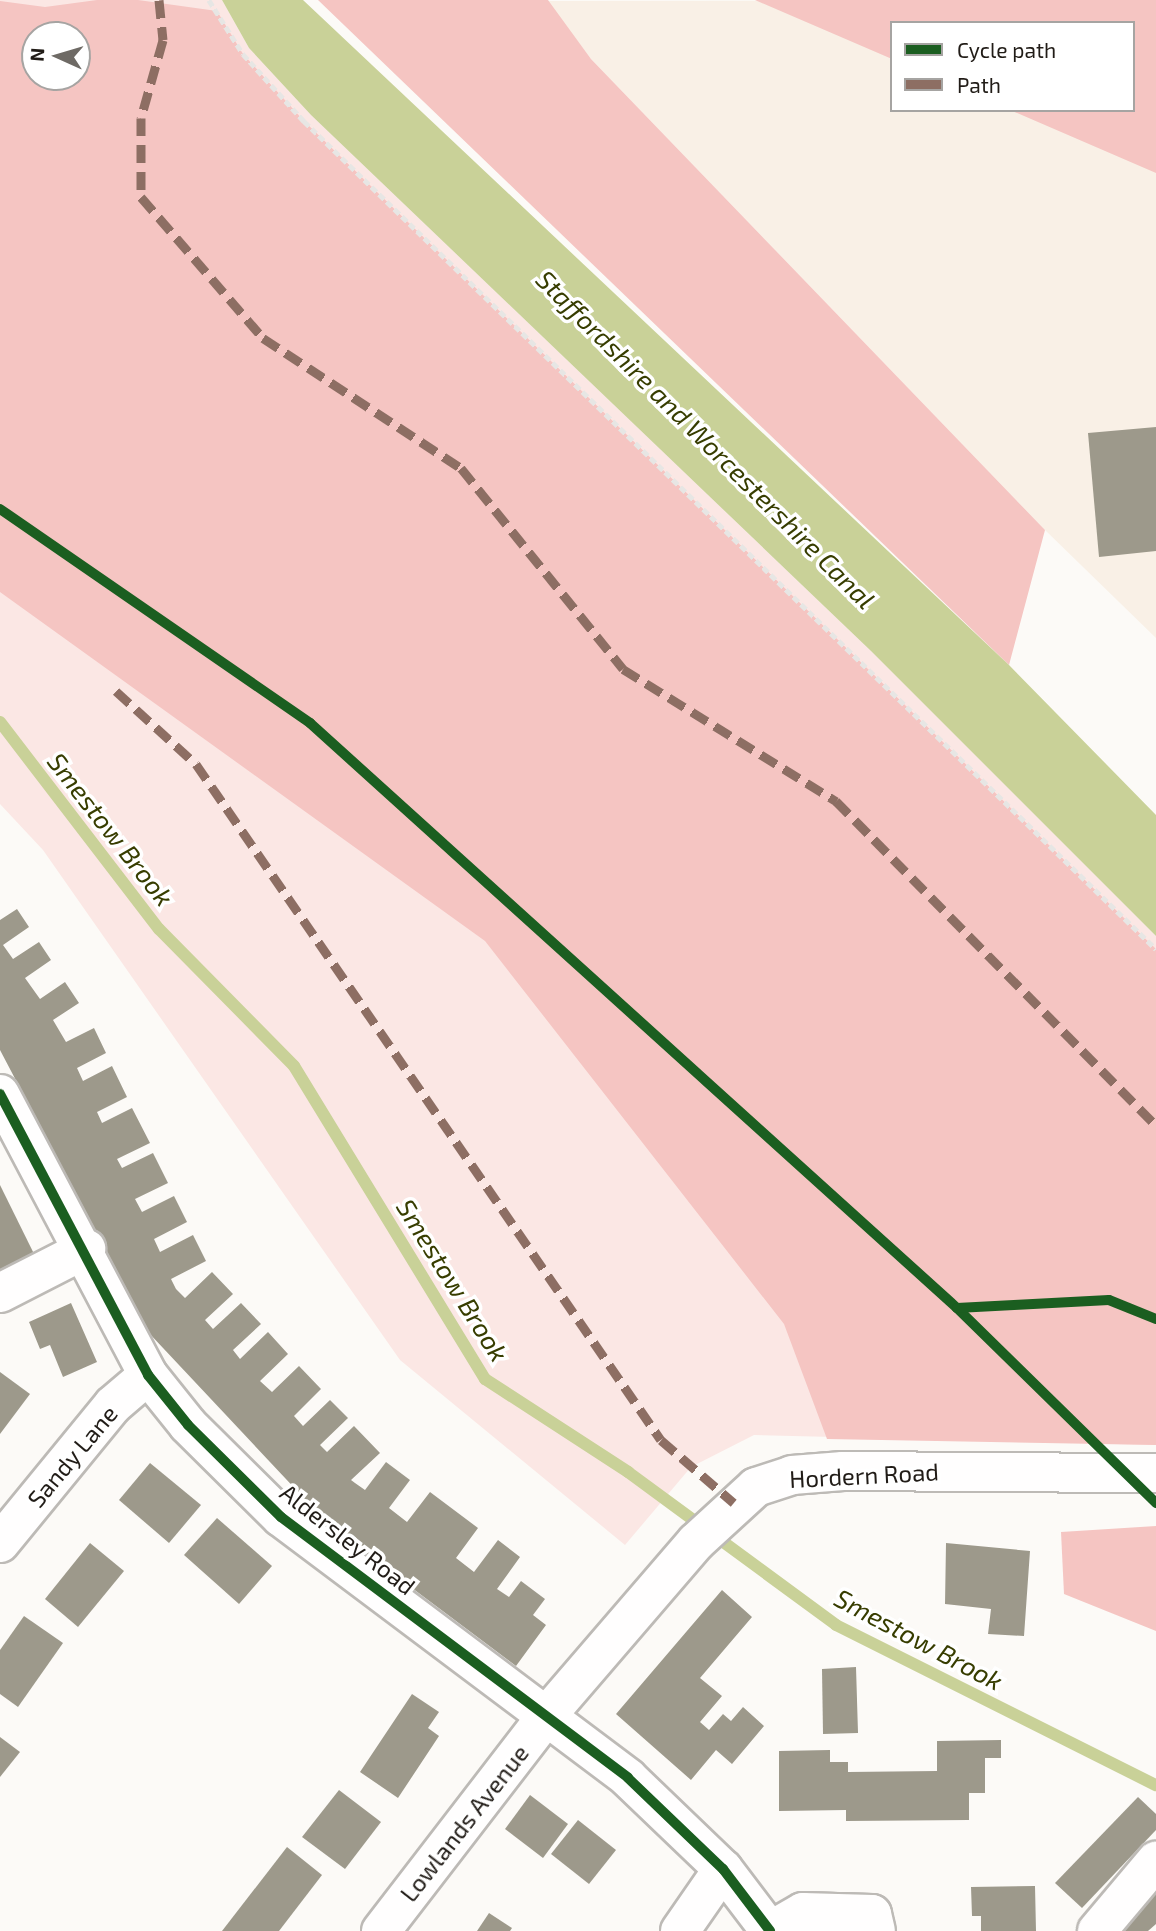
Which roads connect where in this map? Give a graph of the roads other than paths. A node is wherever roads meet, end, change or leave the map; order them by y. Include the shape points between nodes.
1 (0, 1094) edge
2 (86, 1249) junction
3 (0, 1293) edge
4 (148, 1374) junction
5 (1156, 1473) edge
6 (0, 1543) edge
7 (548, 1714) junction
8 (1156, 1861) edge
9 (723, 1869) junction
10 (380, 1931) edge
11 (680, 1931) edge
12 (770, 1931) edge
13 (876, 1931) edge
14 (1097, 1931) edge

1 - 2 street, Aldersley Road
2 - 3 street
2 - 4 street, Aldersley Road
4 - 6 street, Sandy Lane via 114,1405
4 - 7 street, Aldersley Road via 188,1425 281,1517
5 - 7 street, Hordern Road via 830,1472 792,1475 756,1487 696,1542
7 - 9 street, Aldersley Road via 628,1778
7 - 10 street, Lowlands Avenue
8 - 14 street
9 - 11 street
9 - 12 street, Aldersley Road
12 - 13 street via 803,1912 872,1914

